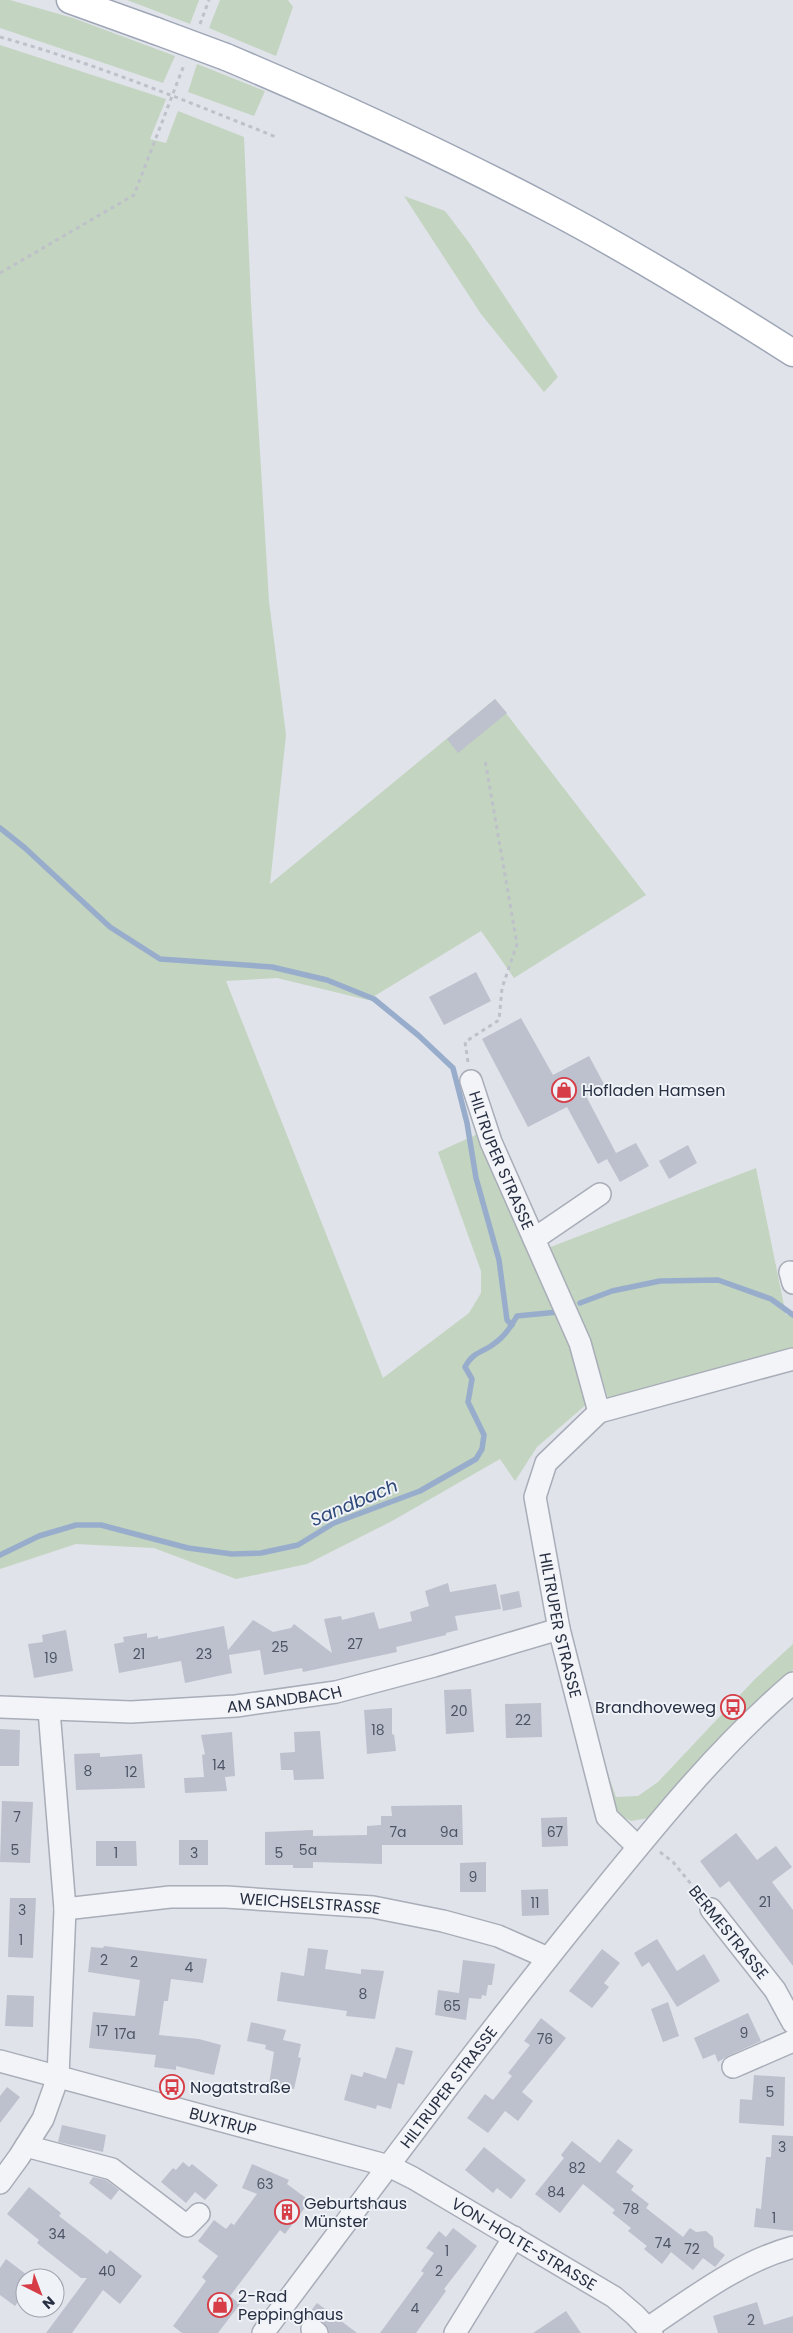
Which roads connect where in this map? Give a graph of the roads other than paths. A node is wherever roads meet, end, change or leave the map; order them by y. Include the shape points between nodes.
1 (70, 0) edge
2 (793, 353) edge
3 (472, 1081) road end
4 (600, 1194) dead end
5 (534, 1239) junction
6 (793, 1359) edge
7 (599, 1412) junction
8 (559, 1629) junction
9 (793, 1683) edge
10 (0, 1708) edge
11 (49, 1710) junction
12 (647, 1847) junction
13 (65, 1909) junction
14 (711, 1909) road end
15 (548, 1958) junction
16 (793, 2023) edge
17 (793, 2041) edge
18 (0, 2061) edge
19 (733, 2067) dead end
20 (58, 2077) junction
21 (26, 2146) junction
22 (389, 2166) junction
23 (0, 2183) edge
24 (199, 2214) dead end
25 (514, 2237) junction
26 (793, 2248) edge
27 (650, 2330) edge
28 (264, 2333) edge
29 (455, 2333) edge

1 - 2 main road, bridge via 226,57 337,104 549,208 709,299
3 - 5 street, HILTRUPER STRASSE via 490,1142
4 - 5 street, HILTRUPER STRASSE
5 - 7 street, HILTRUPER STRASSE via 580,1343
6 - 7 street, HILTRUPER STRASSE
7 - 8 street, HILTRUPER STRASSE via 546,1464 535,1497
8 - 11 street, AM SANDBACH via 336,1692 236,1706 131,1712
8 - 12 street, HILTRUPER STRASSE via 606,1817
9 - 12 street, HILTRUPER STRASSE via 701,1773
10 - 11 street, AM SANDBACH
11 - 13 street
12 - 15 street, HILTRUPER STRASSE
13 - 15 street, WEICHSELSTRASSE via 170,1897 226,1896 373,1907 498,1936
13 - 20 street
14 - 16 street, BERMESTRASSE via 775,1990
15 - 22 street, HILTRUPER STRASSE
17 - 19 street
18 - 20 street, BUXTRUP
20 - 21 street via 43,2119
20 - 22 street, BUXTRUP
21 - 23 street
21 - 24 street via 112,2169 187,2226
22 - 25 street, VON-HOLTE-STRASSE
22 - 28 street, HILTRUPER STRASSE
25 - 27 street, VON-HOLTE-STRASSE via 614,2297
25 - 29 street
26 - 27 street via 731,2273

